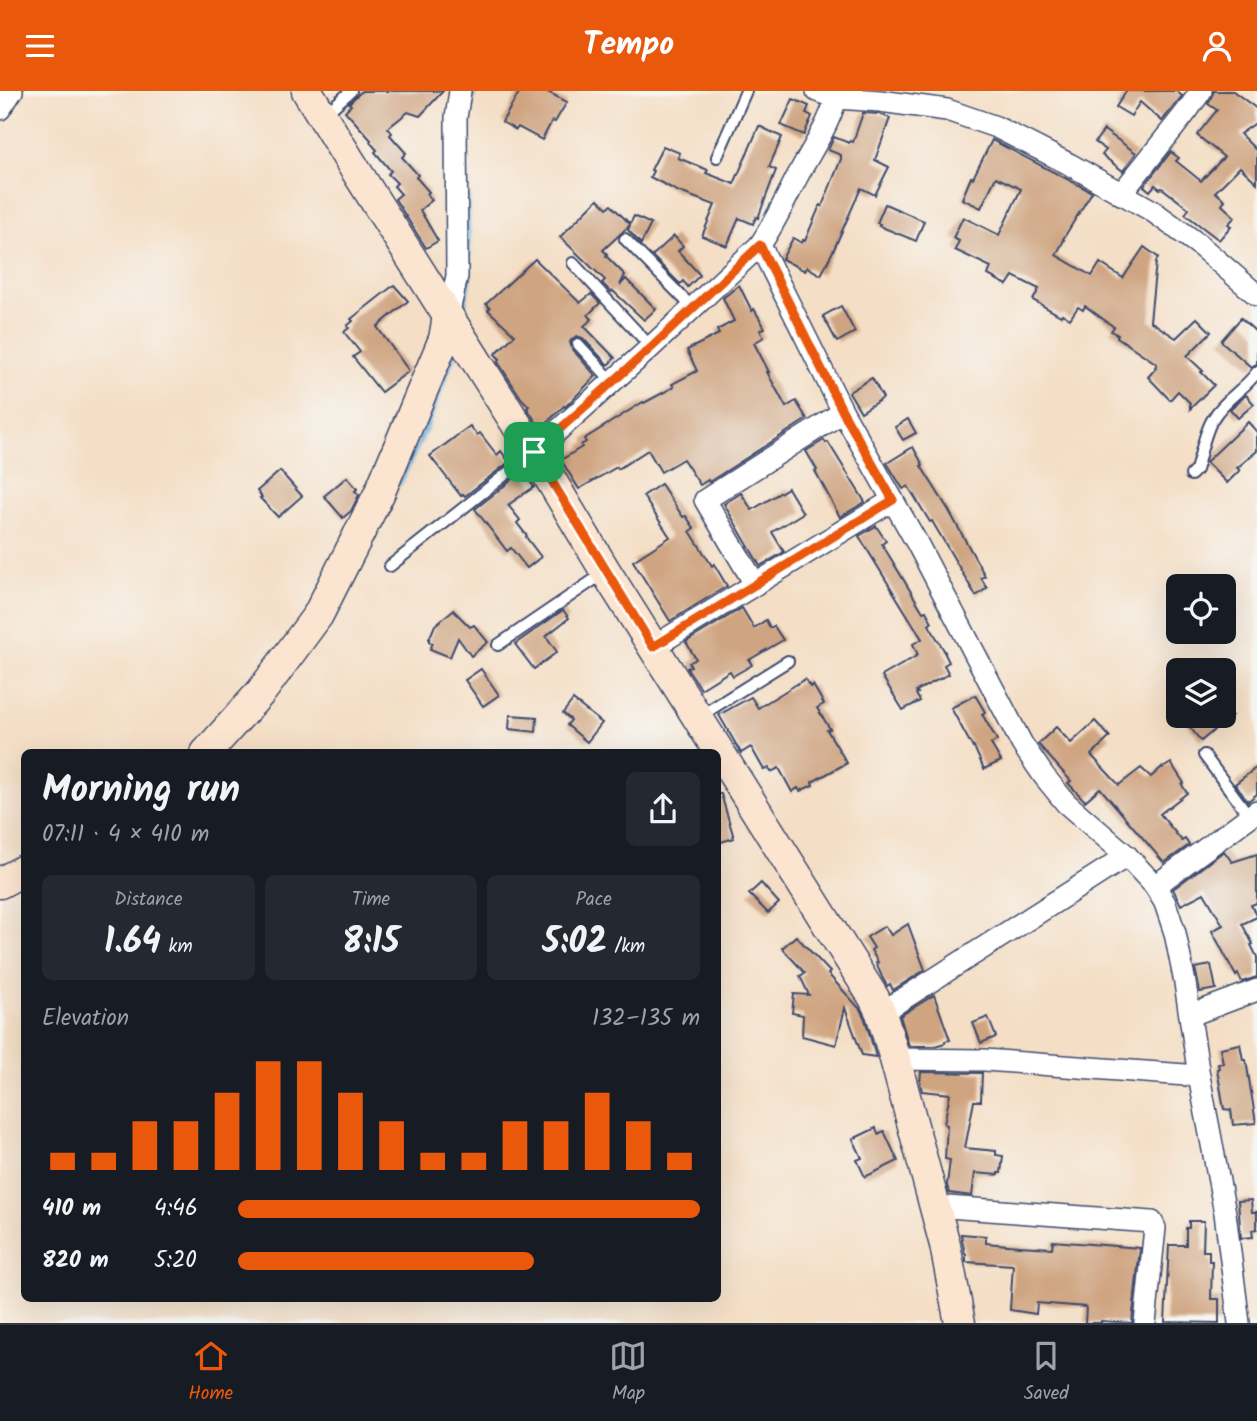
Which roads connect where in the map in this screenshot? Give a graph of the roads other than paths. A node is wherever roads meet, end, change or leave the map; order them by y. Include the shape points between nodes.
1 (12, 91) edge
2 (352, 91) edge
3 (460, 91) edge
4 (746, 91) edge
5 (1200, 91) edge
6 (830, 93) edge
7 (315, 103) edge
8 (0, 109) edge
9 (717, 157) dead end
10 (1121, 194) junction
11 (625, 239) dead end
12 (760, 245) junction
13 (573, 264) dead end
14 (1257, 295) edge
15 (692, 307) junction
16 (455, 328) junction
17 (578, 344) dead end
18 (652, 347) junction
19 (1257, 372) edge
20 (612, 381) junction
21 (843, 412) junction
22 (534, 452) junction
23 (1191, 475) dead end
24 (893, 500) junction
25 (390, 566) dead end
26 (606, 572) junction
27 (755, 584) junction
28 (498, 645) dead end
29 (653, 647) junction
30 (788, 661) dead end
31 (698, 717) junction
32 (210, 749) edge
33 (718, 749) edge
34 (721, 754) edge
35 (1204, 755) dead end
36 (1253, 814) edge
37 (1127, 856) junction
38 (21, 872) edge
39 (0, 883) edge
40 (1155, 886) junction
41 (1257, 990) edge
42 (881, 1013) junction
43 (1191, 1015) junction
44 (895, 1059) junction
45 (1199, 1076) junction
46 (934, 1206) junction
47 (960, 1323) edge
48 (1144, 1323) edge
49 (1239, 1323) edge

1 - 8 street
2 - 7 lane
3 - 16 street
4 - 9 lane
5 - 10 street
6 - 10 street via 947,110 996,127
6 - 12 street via 817,143
7 - 16 street
10 - 14 street via 1198,244
11 - 15 lane
12 - 15 street
12 - 21 street
13 - 18 lane
15 - 18 street
16 - 22 street
16 - 32 street via 444,339 379,494 318,615 261,692
17 - 20 lane
18 - 20 street
19 - 23 lane via 1212,420
20 - 22 street
21 - 24 street
21 - 27 street via 705,500
22 - 25 lane
22 - 26 street
24 - 27 street
24 - 37 street via 1022,744 1066,803
26 - 28 lane
26 - 29 street
27 - 29 street
29 - 31 street
30 - 31 lane
31 - 33 street
34 - 42 street
35 - 36 lane
36 - 40 street
37 - 40 street
37 - 42 street
38 - 39 street
40 - 43 street via 1175,933
41 - 43 street
42 - 44 street
43 - 45 street
44 - 45 street via 985,1060
44 - 46 street
45 - 49 street via 1225,1213
46 - 47 street
46 - 48 street via 1152,1222

